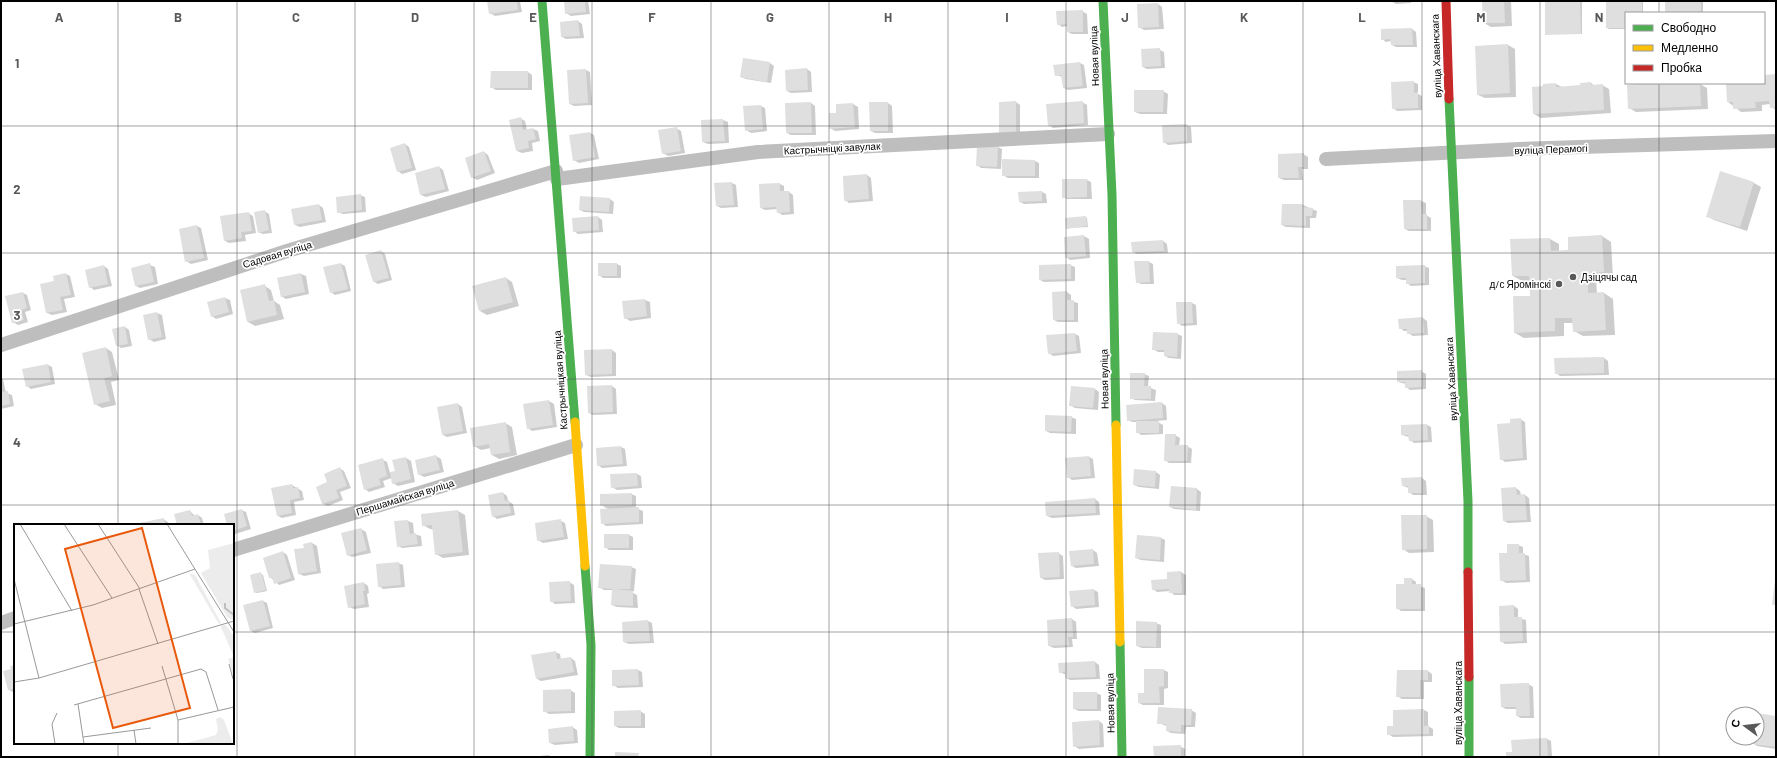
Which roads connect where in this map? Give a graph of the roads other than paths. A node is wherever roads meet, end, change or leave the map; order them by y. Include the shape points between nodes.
1 (542, 1) edge
2 (1103, 1) edge
3 (1446, 1) edge
4 (1108, 134) junction
5 (1776, 141) edge
6 (1450, 153) junction
7 (1326, 159) dead end
8 (557, 175) junction
9 (1, 345) edge
10 (576, 445) junction
11 (234, 550) edge
12 (14, 618) edge
13 (1, 623) edge
14 (590, 757) edge
15 (1122, 757) edge
16 (1469, 757) edge

1 - 8 street, Кастрычніцкая вуліца
2 - 4 street, Новая вуліца
3 - 6 street, вуліца Хаванскага
4 - 8 street, Кастрычніцкі завулак via 758,152
4 - 15 street, Новая вуліца via 1112,195
5 - 6 street, вуліца Перамогі
6 - 7 street, вуліца Перамогі
6 - 16 street, вуліца Хаванскага via 1468,501
8 - 9 street, Садовая вуліца via 287,251
8 - 10 street, Кастрычніцкая вуліца
10 - 11 street, Першамайская вуліца
10 - 14 street, Кастрычніцкая вуліца via 591,645
12 - 13 street

